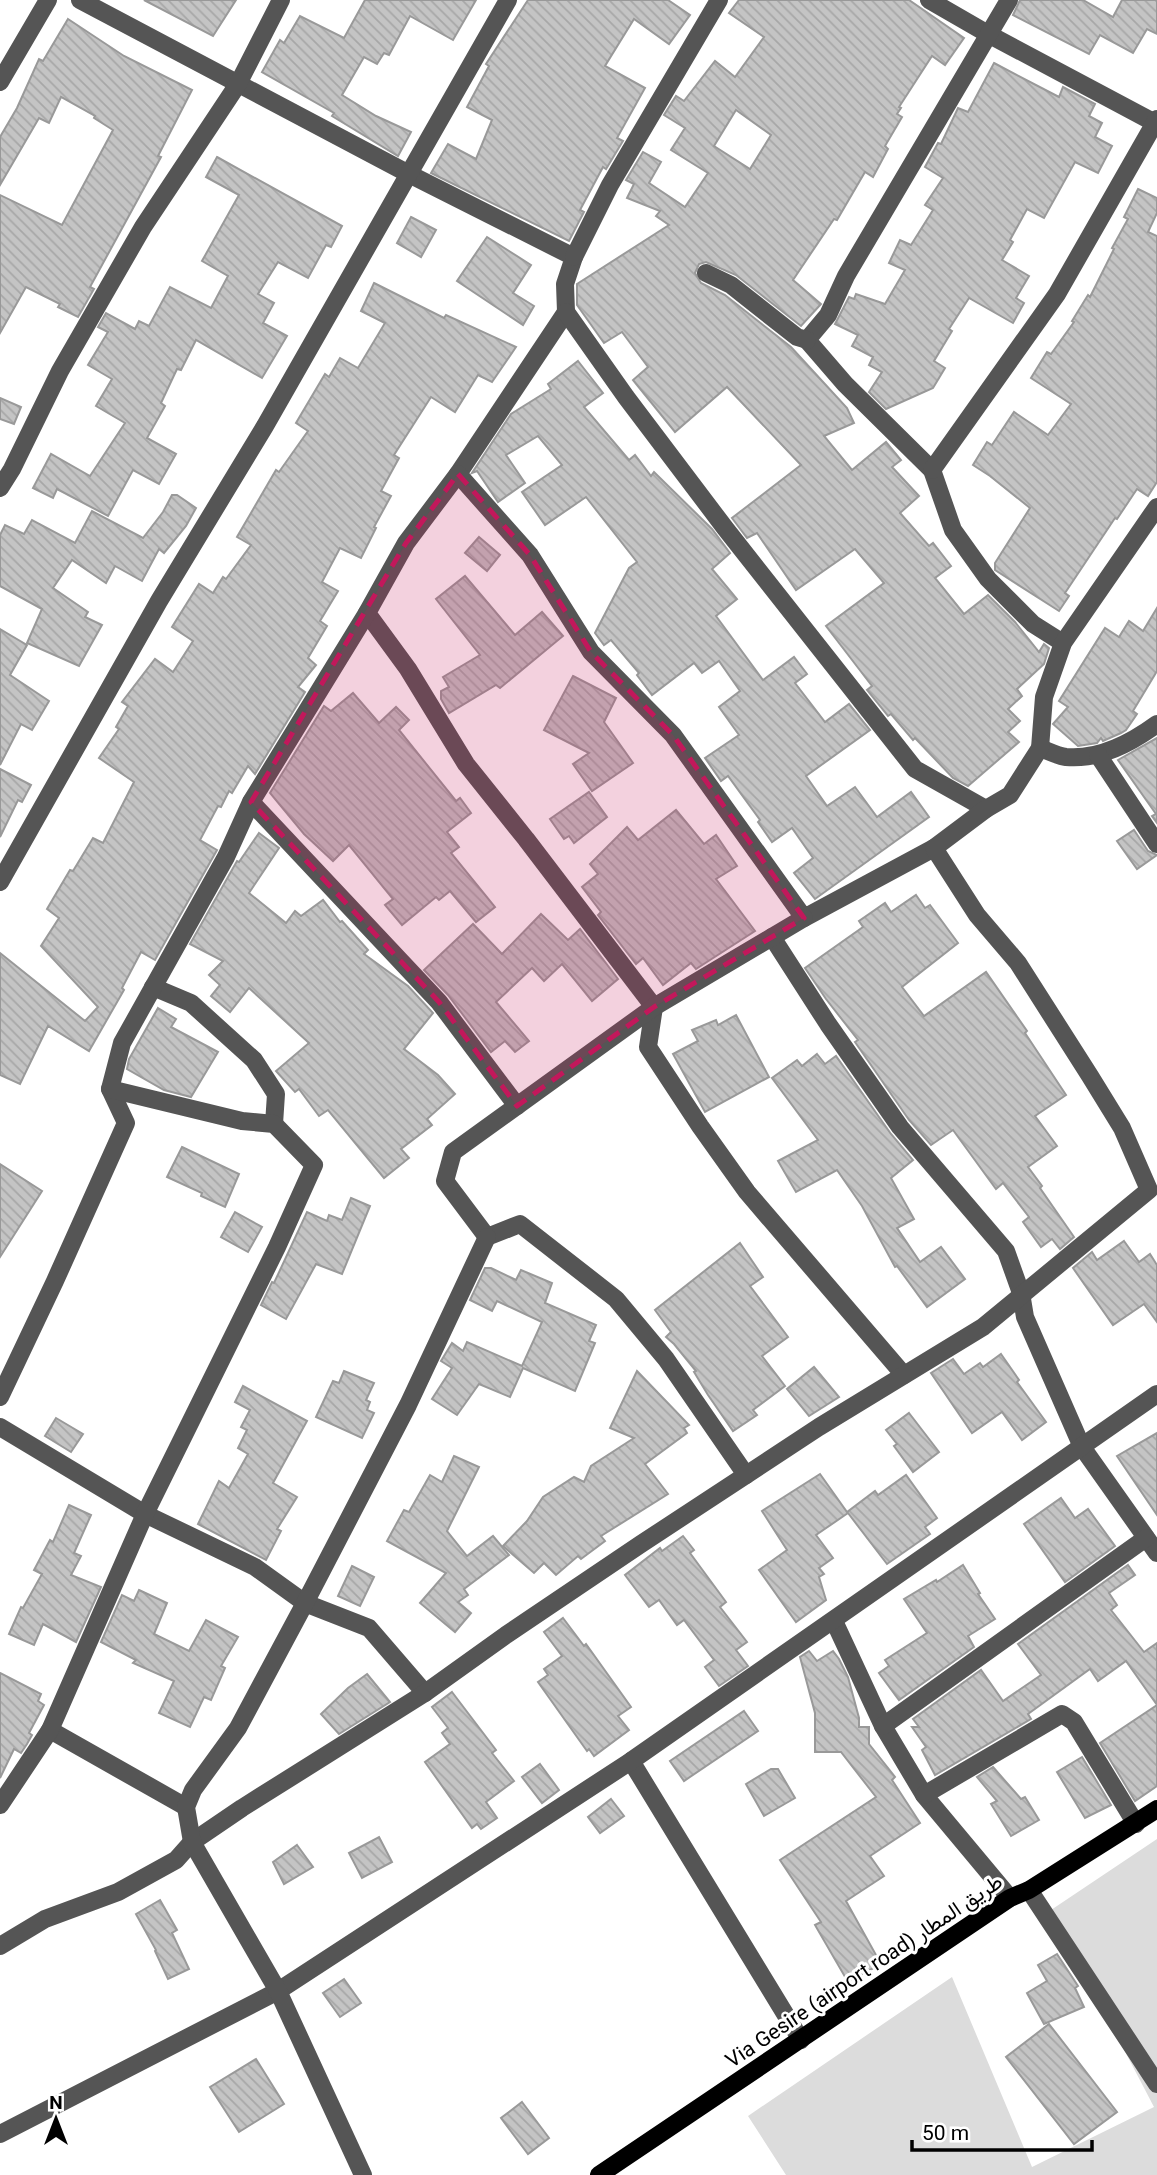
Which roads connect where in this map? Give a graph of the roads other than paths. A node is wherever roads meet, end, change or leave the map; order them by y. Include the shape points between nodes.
1 (48, 0) edge
2 (80, 0) edge
3 (281, 0) edge
4 (508, 0) edge
5 (719, 0) edge
6 (929, 0) edge
7 (1009, 0) edge
8 (988, 34) junction
9 (0, 82) edge
10 (238, 84) junction
11 (1156, 122) edge
12 (410, 174) junction
13 (574, 257) junction
14 (706, 273) dead end
15 (566, 312) junction
16 (807, 340) junction
17 (932, 470) junction
18 (458, 474) junction
19 (0, 488) edge
20 (1157, 507) edge
21 (367, 613) junction
22 (1063, 643) junction
23 (1157, 724) edge
24 (1040, 748) junction
25 (1098, 755) junction
26 (251, 802) junction
27 (986, 809) junction
28 (1157, 844) edge
29 (934, 848) junction
30 (0, 882) edge
31 (804, 918) junction
32 (772, 937) junction
33 (153, 987) junction
34 (654, 1007) junction
35 (110, 1089) junction
36 (517, 1106) junction
37 (274, 1124) junction
38 (1153, 1187) edge
39 (487, 1237) junction
40 (1021, 1293) junction
41 (904, 1375) junction
42 (1157, 1394) edge
43 (0, 1397) edge
44 (0, 1427) edge
45 (1082, 1447) junction
46 (746, 1475) junction
47 (145, 1514) junction
48 (1146, 1538) junction
49 (1157, 1553) edge
50 (305, 1604) junction
51 (834, 1621) junction
52 (425, 1693) junction
53 (883, 1726) junction
54 (51, 1730) junction
55 (631, 1761) junction
56 (924, 1795) junction
57 (0, 1805) edge
58 (186, 1807) junction
59 (1157, 1809) edge
60 (1136, 1824) junction
61 (192, 1842) junction
62 (1029, 1890) junction
63 (1010, 1898) junction
64 (0, 1946) edge
65 (278, 1991) junction
66 (801, 2040) junction
67 (1157, 2084) edge
68 (0, 2134) edge
69 (363, 2175) edge
70 (598, 2175) edge

1 - 9 street
2 - 10 street
3 - 10 street
4 - 12 street
5 - 13 street via 610,185
6 - 8 street
7 - 8 street
8 - 11 street
8 - 16 street via 828,314
10 - 12 street
10 - 19 street via 143,227 60,371
11 - 17 street via 1058,294
12 - 13 street
12 - 30 street
13 - 15 street via 565,284
14 - 16 street via 731,285
15 - 18 street
15 - 27 street via 725,528 915,769
16 - 17 street
17 - 22 street via 953,530 988,579 1033,624
18 - 21 street via 406,544
18 - 31 street via 530,555 591,652 673,735
20 - 22 street
21 - 26 street
21 - 34 street via 408,669 466,764
22 - 24 street via 1044,697
23 - 25 street via 1135,740
24 - 25 street via 1065,757
24 - 27 street via 1010,795
25 - 28 street
26 - 33 street via 226,857
26 - 36 street via 439,1002
27 - 29 street
29 - 31 street
29 - 38 street via 977,915 1018,963 1122,1128
31 - 32 street
32 - 34 street
32 - 40 street via 900,1127 1006,1251
33 - 35 street via 122,1042
33 - 37 street via 191,1003 254,1060 276,1094
34 - 36 street
34 - 41 street via 648,1047 700,1126 747,1192
35 - 37 street via 242,1121
35 - 43 street via 126,1123
36 - 39 street via 453,1152 445,1181
37 - 47 street via 314,1165
38 - 40 street
39 - 46 street via 520,1224 616,1299 666,1359
39 - 50 street via 408,1405
40 - 41 street via 983,1327
40 - 45 street via 1025,1317
41 - 46 street
42 - 45 street
44 - 47 street
45 - 48 street
45 - 51 street
46 - 52 street
47 - 50 street via 255,1567
47 - 54 street
48 - 49 street
48 - 53 street
50 - 52 street via 369,1628
50 - 58 street via 238,1728
51 - 53 street
51 - 55 street
52 - 61 street
53 - 56 street
54 - 57 street
54 - 58 street
55 - 65 street
55 - 66 street
56 - 60 street via 1062,1714 1074,1722
56 - 63 street
58 - 61 street
59 - 60 main road, Via Gesire (airport road) طريق المطار
60 - 62 main road, Via Gesire (airport road) طريق المطار
61 - 64 street via 176,1860 118,1892 45,1920
61 - 65 street
62 - 63 main road, Via Gesire (airport road) طريق المطار
62 - 67 street
63 - 66 main road, Via Gesire (airport road) طريق المطار
65 - 68 street
65 - 69 street
66 - 70 main road, Via Gesire (airport road) طريق المطار

